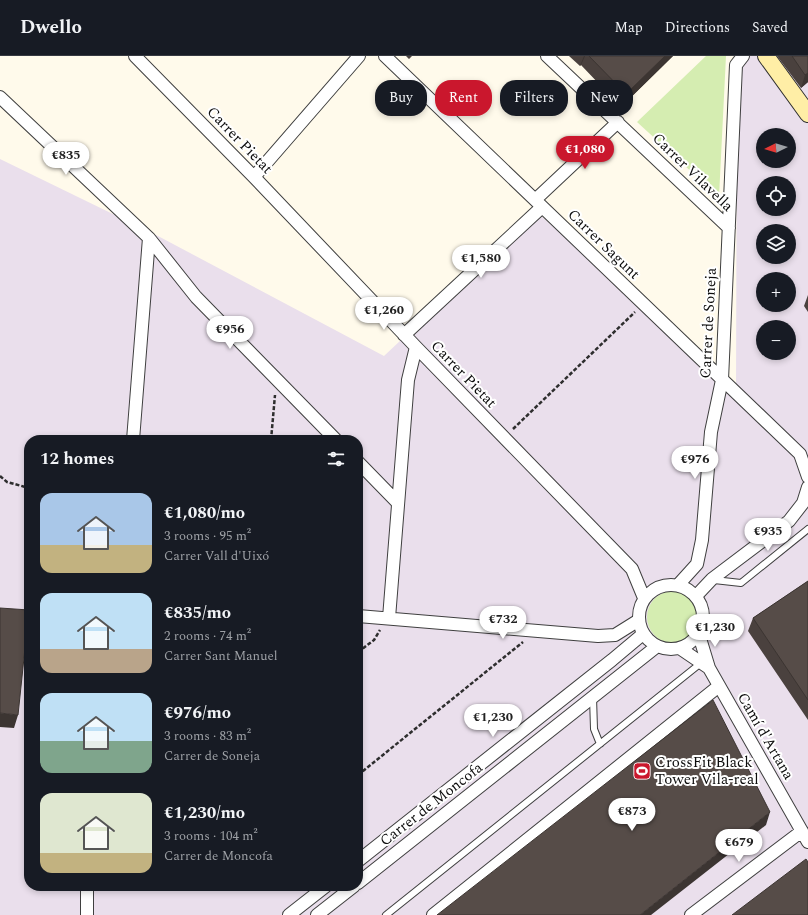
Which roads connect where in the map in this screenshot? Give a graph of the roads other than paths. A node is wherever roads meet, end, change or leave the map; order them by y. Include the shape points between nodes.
1 (135, 56) edge
2 (359, 56) edge
3 (385, 56) edge
4 (547, 56) edge
5 (743, 56) edge
6 (766, 56) edge
7 (0, 97) edge
8 (808, 114) edge
9 (618, 122) junction
10 (254, 177) junction
11 (539, 203) junction
12 (729, 228) junction
13 (149, 238) junction
14 (404, 335) junction
15 (416, 347) junction
16 (722, 380) junction
17 (133, 435) edge
18 (331, 435) edge
19 (804, 456) edge
20 (363, 467) edge
21 (808, 477) edge
22 (808, 487) edge
23 (398, 503) junction
24 (808, 529) edge
25 (712, 579) junction
26 (678, 585) junction
27 (696, 596) junction
28 (644, 598) junction
29 (363, 616) edge
30 (389, 618) junction
31 (638, 620) junction
32 (643, 634) junction
33 (699, 635) junction
34 (656, 647) junction
35 (681, 648) junction
36 (705, 666) junction
37 (719, 686) junction
38 (593, 697) junction
39 (600, 744) junction
40 (802, 831) junction
41 (808, 842) edge
42 (363, 857) edge
43 (363, 879) edge
44 (88, 891) edge
45 (320, 891) edge
46 (348, 891) edge
47 (86, 915) edge
48 (289, 915) edge
49 (317, 915) edge
50 (386, 915) edge
51 (433, 915) edge
52 (692, 915) edge

1 - 10 street, Carrer Pietat
2 - 10 street
3 - 11 street, Carrer Sagunt
4 - 9 street, Carrer Vilavella
5 - 12 street, Carrer de Soneja via 736,65
6 - 8 main road
7 - 13 street
9 - 11 street
9 - 12 street, Carrer Vilavella
10 - 14 street, Carrer Pietat
11 - 14 street
11 - 16 street, Carrer Sagunt
12 - 16 street, Carrer de Soneja
13 - 17 street
13 - 18 street via 196,297
14 - 15 street, Carrer Pietat
15 - 23 street via 408,380
15 - 28 street, Carrer Pietat via 632,569
16 - 19 street, Carrer Sagunt
16 - 26 street, Carrer de Soneja via 711,432 701,546 696,564
19 - 21 street
20 - 23 street
22 - 25 street via 803,503 789,521
23 - 30 street
24 - 25 lane via 741,583
25 - 27 street
26 - 27 street
26 - 28 street via 668,584 659,587
27 - 33 street via 702,605 704,615
28 - 31 street
29 - 30 street
30 - 31 street via 598,636 615,635
31 - 32 street
32 - 34 street
32 - 42 street, Carrer de Moncofa
33 - 35 street
33 - 36 street, Camí d'Artana
34 - 35 street via 668,650
34 - 38 street, Carrer de Moncofa
35 - 36 street, Camí d'Artana
36 - 37 street, Camí d'Artana
36 - 39 lane
37 - 40 street, Camí d'Artana
37 - 51 street
38 - 39 lane via 594,729
38 - 43 street, Carrer de Moncofa
39 - 50 lane
40 - 41 street, Camí d'Artana
40 - 52 street
44 - 47 street
45 - 48 street
46 - 49 street

